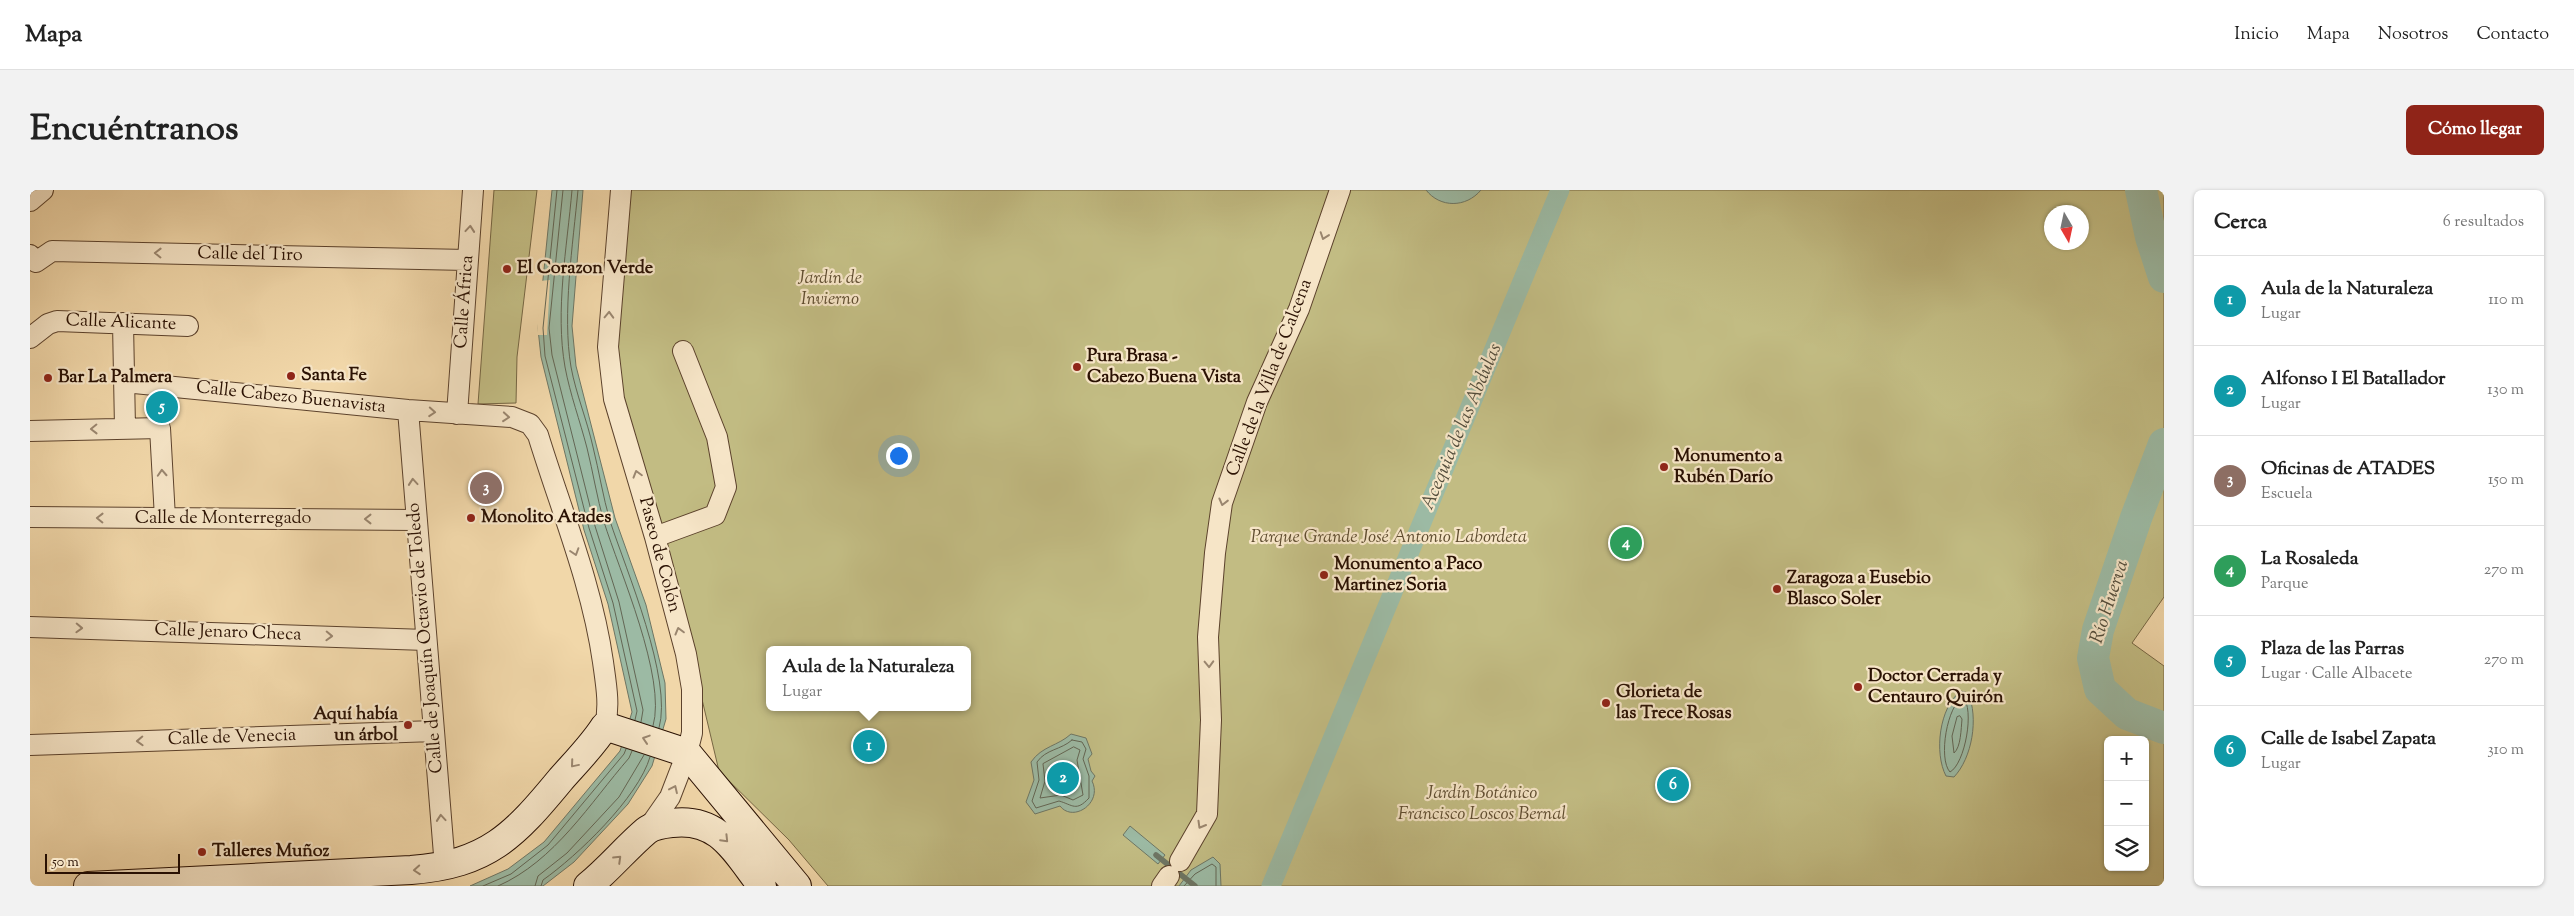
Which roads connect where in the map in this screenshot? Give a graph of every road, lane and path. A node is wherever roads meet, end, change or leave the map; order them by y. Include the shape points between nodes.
1 (43, 190) edge
2 (473, 190) edge
3 (621, 190) edge
4 (1340, 190) edge
5 (30, 201) edge
6 (33, 258) edge
7 (467, 260) junction
8 (123, 323) junction
9 (188, 326) dead end
10 (30, 338) edge
11 (683, 351) dead end
12 (124, 382) junction
13 (408, 410) junction
14 (457, 414) junction
15 (125, 428) junction
16 (30, 430) edge
17 (30, 517) edge
18 (165, 518) junction
19 (416, 520) junction
20 (655, 537) junction
21 (30, 627) edge
22 (426, 640) junction
23 (613, 728) junction
24 (434, 731) junction
25 (30, 745) edge
26 (679, 750) junction
27 (647, 830) junction
28 (445, 867) junction
29 (1170, 874) edge
30 (88, 886) edge
31 (588, 886) edge
32 (762, 886) edge
33 (797, 886) edge

1 - 5 street
7 -> 2 street, Calle África
20 -> 3 street, Paseo de Colón via 614,399 608,347
4 -> 29 street, Calle de la Villa de Calcena via 1300,309 1257,402 1222,503 1208,637 1211,720 1207,814
7 -> 6 street, Calle del Tiro via 52,251
7 - 14 street, Calle África
8 - 9 street, Calle Alicante
8 - 10 street, Calle Alicante via 57,321
8 - 12 street
11 - 20 street via 716,437 726,487 715,514
12 - 13 street, Calle Cabezo Buenavista
12 - 15 street
13 -> 14 street, Calle Cabezo Buenavista
19 -> 13 street, Calle de Joaquín Octavio de Toledo
14 -> 23 street, Calle Cabezo Buenavista via 517,418 535,428 584,578 597,630
15 -> 16 street
18 -> 15 street via 160,428
18 -> 17 street, Calle de Monterregado
19 -> 18 street, Calle de Monterregado
19 - 22 street, Calle de Joaquín Octavio de Toledo
26 -> 20 street, Paseo de Colón via 692,734 692,689
21 -> 22 street, Calle Jenaro Checa
22 - 24 street, Calle de Joaquín Octavio de Toledo
26 -> 23 main road
23 -> 28 main road via 513,833 478,856
24 -> 25 street, Calle de Venecia
28 -> 24 street, Calle de Joaquín Octavio de Toledo
27 -> 26 street, Paseo de Colón via 672,793
26 - 33 main road
31 -> 27 main road, Paseo de Colón
27 -> 32 main road via 681,822 707,826 726,839
28 -> 30 main road

